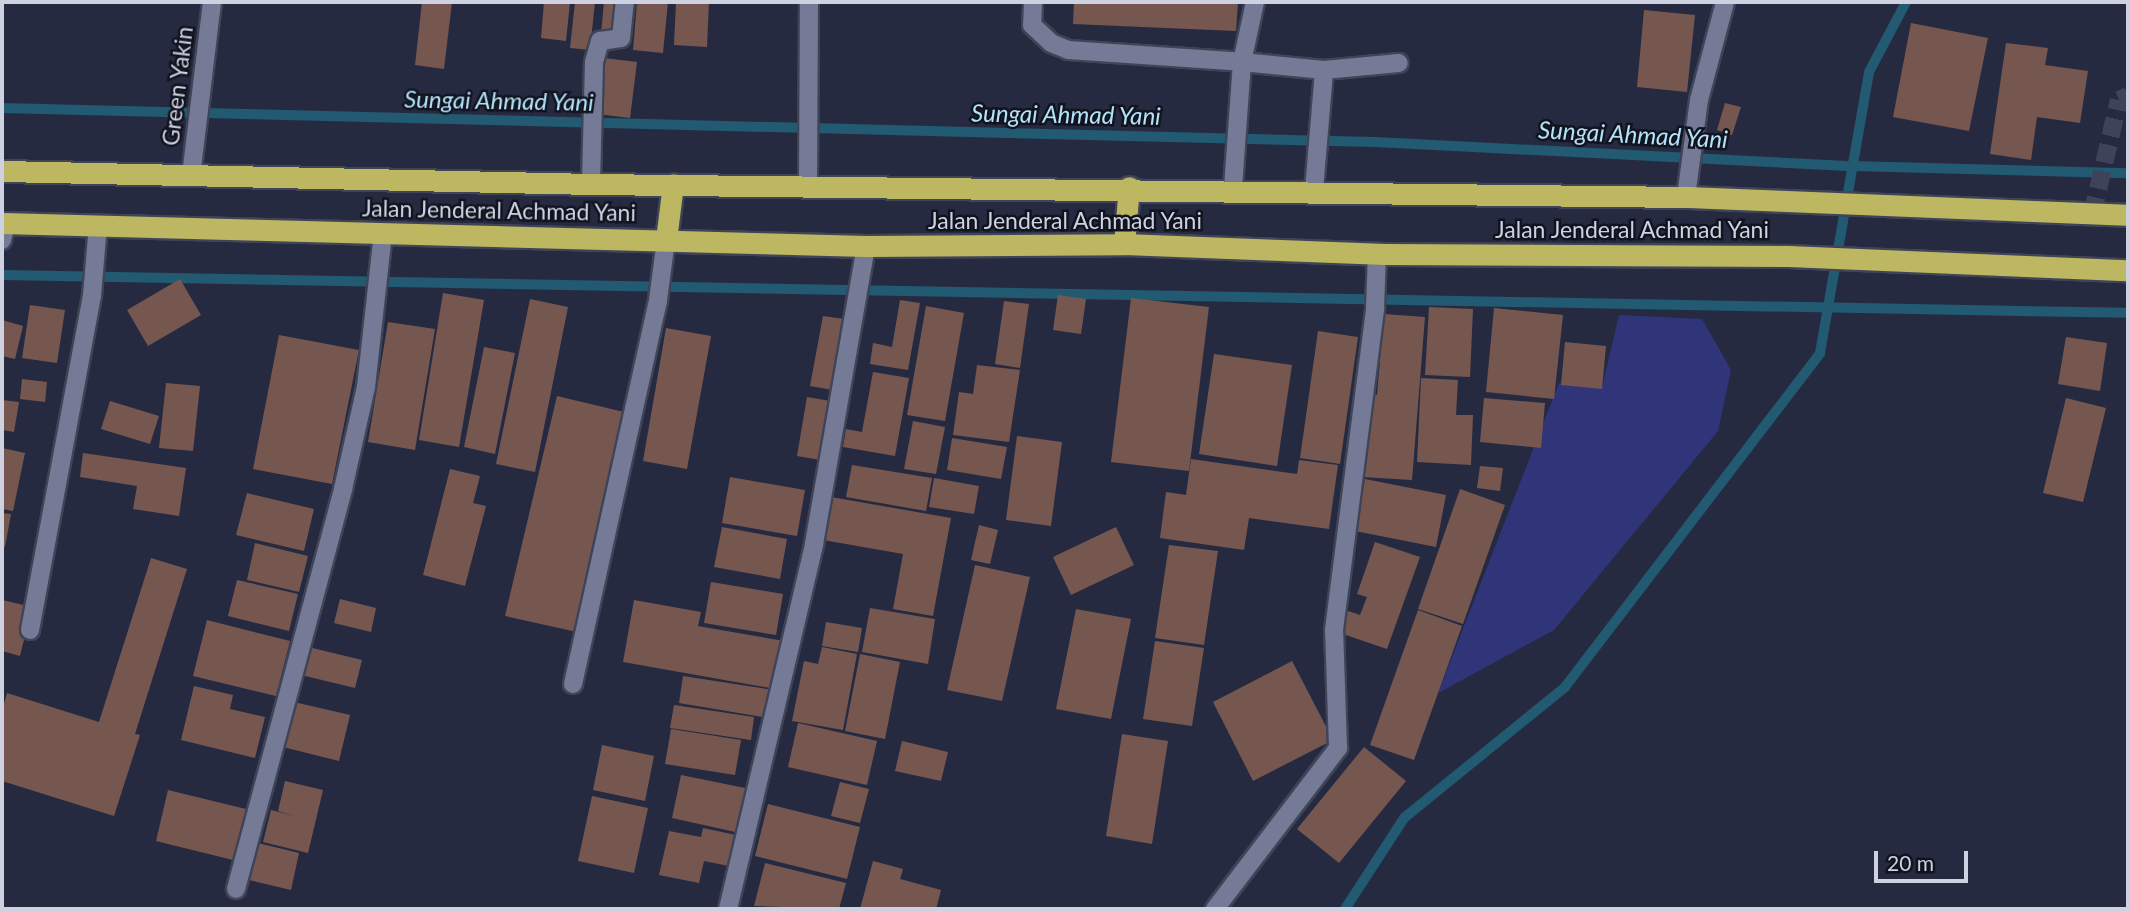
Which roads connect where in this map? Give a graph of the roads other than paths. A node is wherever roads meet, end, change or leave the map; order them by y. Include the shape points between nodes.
1 (212, 2) edge
2 (625, 2) edge
3 (809, 2) edge
4 (1033, 2) edge
5 (1255, 2) edge
6 (1726, 2) edge
7 (1242, 62) junction
8 (1399, 63) dead end
9 (1324, 70) junction
10 (2, 171) edge
11 (191, 176) junction
12 (591, 184) junction
13 (673, 184) junction
14 (808, 185) junction
15 (1129, 187) junction
16 (1233, 189) junction
17 (1314, 190) junction
18 (1686, 197) junction
19 (2128, 215) edge
20 (98, 225) junction
21 (3, 228) edge
22 (383, 233) junction
23 (666, 240) junction
24 (1124, 244) junction
25 (866, 246) junction
26 (1377, 254) junction
27 (2128, 270) edge
28 (30, 630) dead end
29 (573, 684) dead end
30 (236, 889) dead end
31 (728, 909) edge
32 (1214, 909) edge

1 - 11 street, Green Yakin
2 - 12 street via 621,38 600,41 594,62
3 - 14 street
4 - 7 street via 1032,25 1051,43 1068,50
5 - 7 street
6 - 18 street via 1699,100
7 - 9 street
7 - 16 street
8 - 9 street
9 - 17 street
10 - 11 highway, Jalan Jenderal Achmad Yani
11 - 12 highway, Jalan Jenderal Achmad Yani
12 - 13 highway, Jalan Jenderal Achmad Yani
13 - 14 highway, Jalan Jenderal Achmad Yani
13 - 23 highway
14 - 15 highway, Jalan Jenderal Achmad Yani
15 - 16 highway, Jalan Jenderal Achmad Yani
15 - 24 highway
16 - 17 highway, Jalan Jenderal Achmad Yani
17 - 18 highway, Jalan Jenderal Achmad Yani
18 - 19 highway, Jalan Jenderal Achmad Yani
20 - 21 highway, Jalan Jenderal Achmad Yani
20 - 22 highway, Jalan Jenderal Achmad Yani
20 - 28 street via 92,296
22 - 23 highway, Jalan Jenderal Achmad Yani
22 - 30 street via 366,387
23 - 25 highway, Jalan Jenderal Achmad Yani
23 - 29 street via 658,300
24 - 25 highway, Jalan Jenderal Achmad Yani
24 - 26 highway, Jalan Jenderal Achmad Yani
25 - 31 street via 814,544
26 - 27 highway, Jalan Jenderal Achmad Yani via 1787,256
26 - 32 street via 1375,308 1334,630 1338,748

